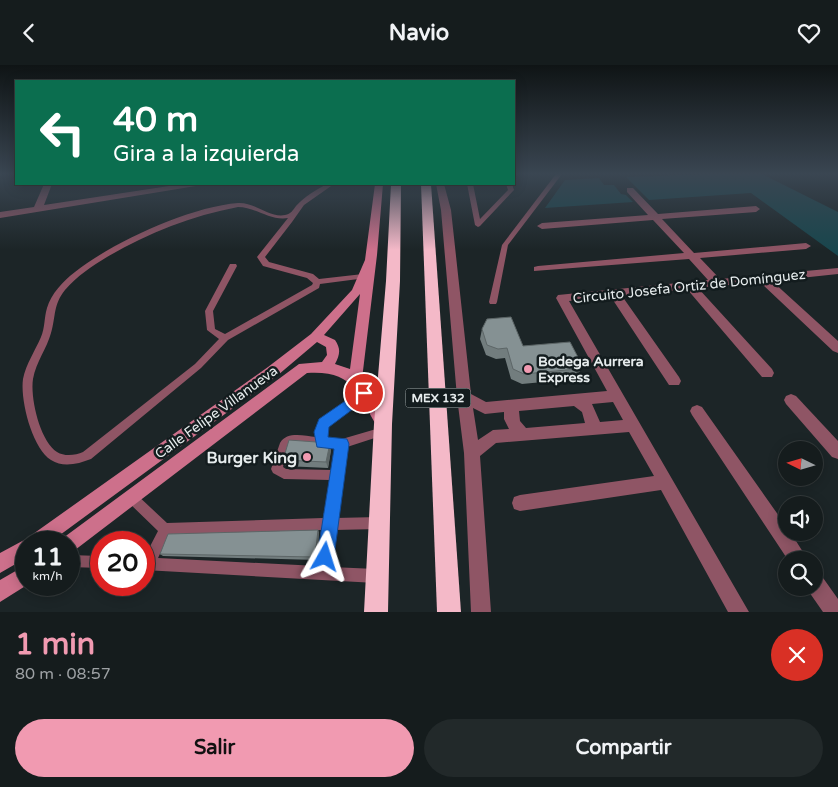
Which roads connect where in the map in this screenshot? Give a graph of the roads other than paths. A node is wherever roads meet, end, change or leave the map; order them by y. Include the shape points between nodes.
1 (42, 200) edge
2 (98, 200) edge
3 (307, 200) edge
4 (377, 200) edge
5 (396, 200) edge
6 (427, 200) edge
7 (444, 200) edge
8 (473, 200) edge
9 (502, 200) edge
10 (540, 200) edge
11 (639, 200) edge
12 (38, 209) junction
13 (756, 209) dead end
14 (0, 215) edge
15 (292, 215) junction
16 (656, 217) junction
17 (542, 226) dead end
18 (806, 246) dead end
19 (372, 255) junction
20 (692, 255) junction
21 (233, 266) dead end
22 (538, 269) dead end
23 (837, 273) edge
24 (363, 276) junction
25 (763, 279) junction
26 (317, 282) junction
27 (717, 283) junction
28 (689, 285) junction
29 (614, 293) junction
30 (494, 302) dead end
31 (315, 337) junction
32 (225, 338) junction
33 (838, 348) edge
34 (326, 367) junction
35 (767, 373) dead end
36 (356, 377) junction
37 (674, 381) dead end
38 (364, 393) junction
39 (618, 396) junction
40 (464, 397) junction
41 (577, 400) junction
42 (791, 400) dead end
43 (513, 407) junction
44 (697, 411) dead end
45 (634, 425) junction
46 (383, 427) junction
47 (589, 429) junction
48 (522, 434) junction
49 (322, 443) junction
50 (342, 444) junction
51 (838, 452) edge
52 (472, 453) junction
53 (337, 475) junction
54 (666, 482) junction
55 (131, 497) junction
56 (520, 503) dead end
57 (379, 523) junction
58 (328, 524) junction
59 (164, 529) junction
60 (50, 531) edge
61 (80, 536) edge
62 (155, 547) edge
63 (793, 551) edge
64 (15, 554) edge
65 (0, 564) edge
66 (155, 565) edge
67 (324, 573) junction
68 (377, 576) junction
69 (15, 582) edge
70 (0, 592) edge
71 (823, 596) edge
72 (376, 612) edge
73 (449, 612) edge
74 (481, 612) edge
75 (739, 612) edge
76 (834, 612) edge

1 - 12 street
2 - 12 street
3 - 15 lane
4 - 19 main road
5 - 46 highway, MEX 132
6 - 73 highway, MEX 132
7 - 40 street
8 - 9 lane via 478,225
10 - 30 lane via 505,245
11 - 16 street
12 - 14 street
13 - 16 street
15 - 26 lane via 263,252 262,261 310,276
15 - 32 lane via 279,217 245,205 200,215 154,230 119,247 65,285 51,306 47,335 28,379 27,404 46,448 53,456 66,460 87,456 198,366
16 - 17 street
16 - 20 street
18 - 20 street
19 - 24 main road, Calle Felipe Villanueva
19 - 36 main road
20 - 22 street
20 - 27 street
21 - 32 lane via 209,311 211,330
23 - 25 street, Circuito Josefa Ortiz de Domínguez
24 - 26 lane
24 - 31 main road, Calle Felipe Villanueva via 352,297
25 - 27 street, Circuito Josefa Ortiz de Domínguez
25 - 33 street
26 - 32 lane via 310,291
27 - 28 street, Circuito Josefa Ortiz de Domínguez
28 - 29 street, Circuito Josefa Ortiz de Domínguez
28 - 35 street
29 - 37 street
29 - 39 street, Circuito Josefa Ortiz de Domínguez via 562,298
31 - 34 main road via 331,343 334,349
31 - 60 main road, Calle Felipe Villanueva via 273,371
34 - 36 main road, Calle Felipe Villanueva
34 - 55 main road, Calle Felipe Villanueva via 304,368
36 - 38 main road
38 - 46 main road
38 - 49 lane via 324,423
39 - 41 street
39 - 45 street, Circuito Josefa Ortiz de Domínguez
40 - 43 street via 486,408
40 - 52 street
41 - 43 street
41 - 47 street via 587,408 593,421
42 - 51 street
43 - 48 street via 510,413 514,427
44 - 63 street
45 - 47 street
45 - 54 street, Circuito Josefa Ortiz de Domínguez
46 - 50 lane
46 - 57 highway, MEX 132
47 - 48 street
48 - 52 street via 493,437
49 - 50 lane
49 - 53 lane via 290,440 285,443 277,469 284,474
50 - 53 lane
52 - 74 street
53 - 58 lane
54 - 56 street
54 - 75 street, Circuito Josefa Ortiz de Domínguez
55 - 59 lane
55 - 61 main road, Calle Felipe Villanueva
57 - 58 lane
57 - 68 highway, MEX 132
58 - 59 lane
58 - 67 lane
59 - 62 lane
64 - 65 main road
66 - 67 lane
67 - 68 lane
68 - 72 highway, MEX 132
69 - 70 main road
71 - 76 street

